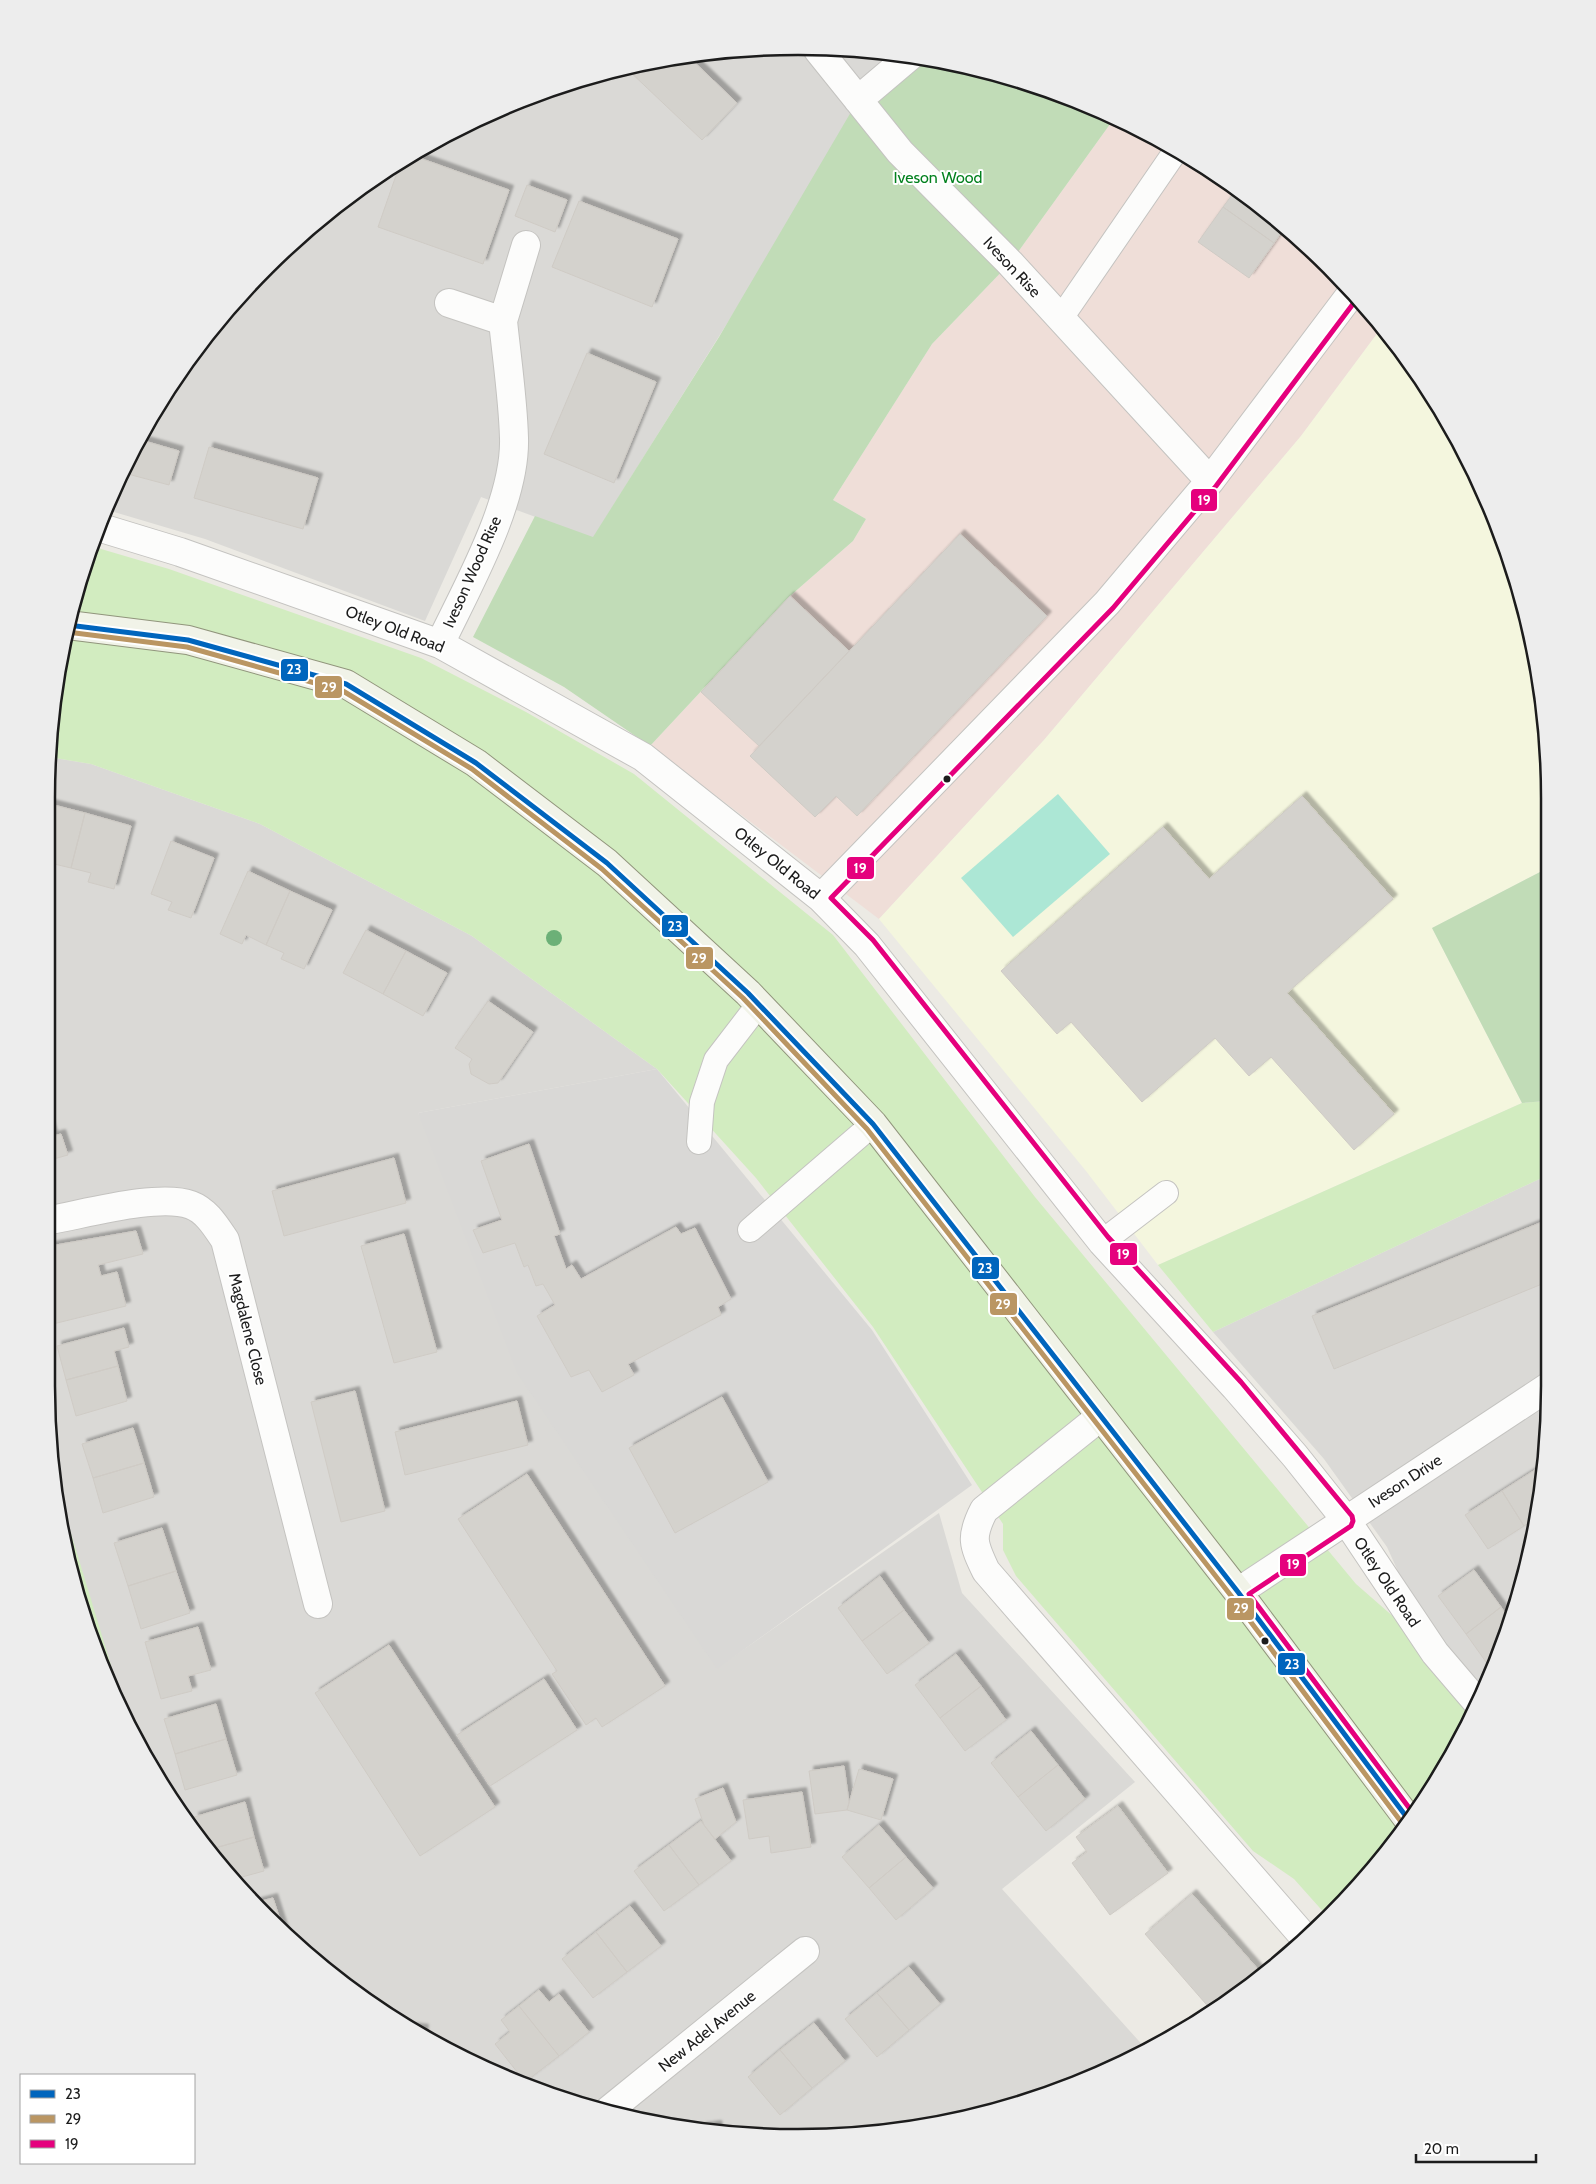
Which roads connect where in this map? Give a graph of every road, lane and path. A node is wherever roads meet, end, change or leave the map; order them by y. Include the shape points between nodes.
1 (823, 56) edge
2 (903, 62) edge
3 (858, 100) junction
4 (1172, 156) edge
5 (526, 245) dead end
6 (1348, 298) edge
7 (449, 303) dead end
8 (1061, 318) junction
9 (503, 321) junction
10 (1210, 482) junction
11 (106, 529) edge
12 (75, 626) edge
13 (440, 644) junction
14 (821, 898) junction
15 (759, 1004) junction
16 (873, 1124) junction
17 (700, 1142) dead end
18 (1166, 1193) dead end
19 (55, 1219) edge
20 (750, 1230) dead end
21 (1102, 1242) junction
22 (1541, 1392) edge
23 (1100, 1417) junction
24 (1346, 1520) junction
25 (1238, 1592) junction
26 (318, 1604) dead end
27 (1472, 1697) edge
28 (1405, 1814) edge
29 (1300, 1933) edge
30 (805, 1951) dead end
31 (614, 2106) edge

1 - 3 street, Iveson Rise
2 - 3 street
3 - 8 street, Iveson Rise via 900,152
4 - 8 lane
5 - 9 street, Iveson Wood Rise
6 - 10 street
7 - 9 street
8 - 10 street, Iveson Rise
9 - 13 street, Iveson Wood Rise via 514,440 510,478 489,540
10 - 14 street via 1107,603
11 - 13 street, Otley Old Road via 180,552
12 - 15 street via 188,640 346,684 476,763 607,863
13 - 14 street, Otley Old Road via 643,757
14 - 21 street, Otley Old Road via 867,945
15 - 16 street
15 - 17 lane via 716,1060 702,1102
16 - 20 lane
16 - 23 street
18 - 21 lane
19 - 26 street, Magdalene Close via 164,1200 191,1205 210,1218 225,1240
21 - 24 street, Otley Old Road via 1236,1387
22 - 24 street, Iveson Drive
23 - 25 street
23 - 29 street via 984,1510 974,1530 976,1551 986,1571
24 - 25 street, Iveson Drive
24 - 27 street, Otley Old Road via 1435,1653
25 - 28 street
30 - 31 street, New Adel Avenue

